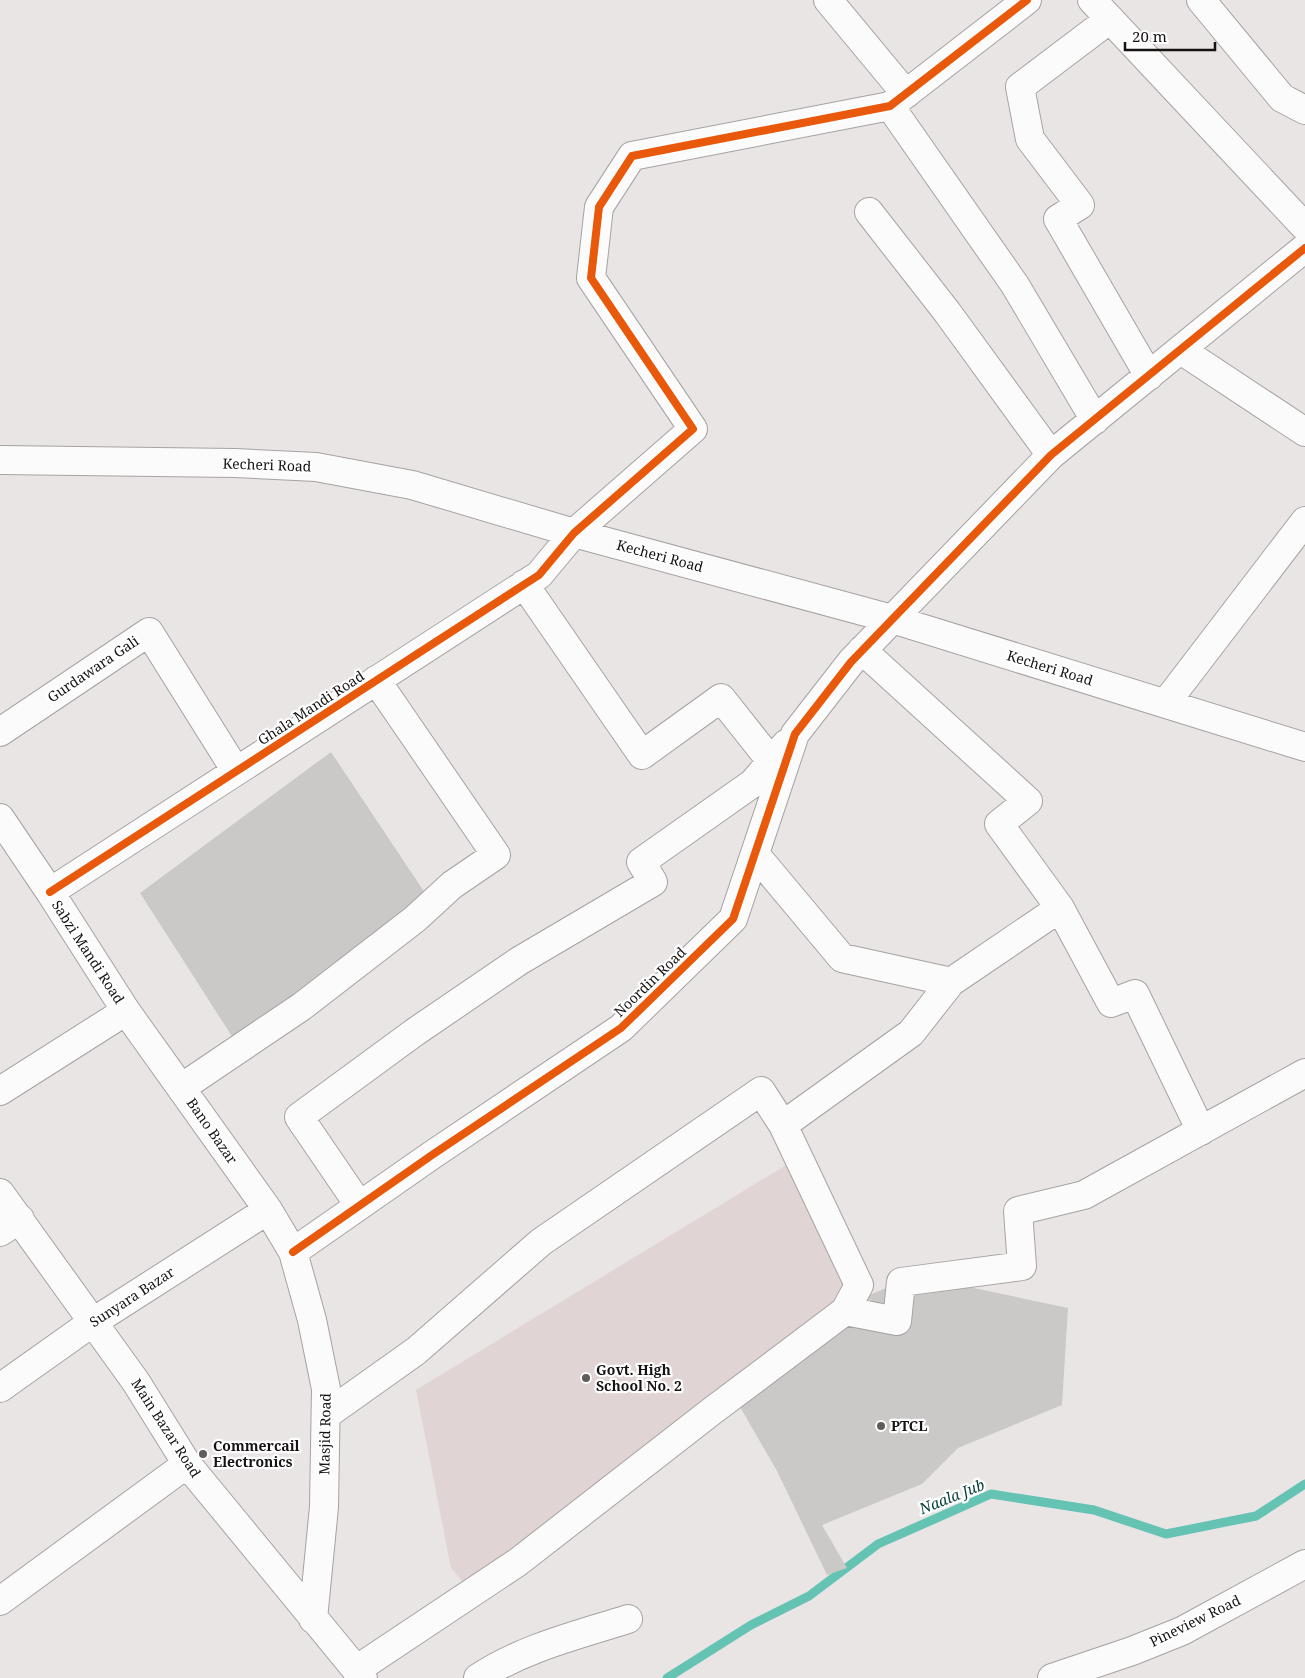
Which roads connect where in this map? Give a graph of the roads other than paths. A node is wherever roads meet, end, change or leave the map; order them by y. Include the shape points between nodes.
1 (828, 0) edge
2 (1027, 0) edge
3 (1201, 0) edge
4 (1101, 10) edge
5 (898, 100) junction
6 (1305, 110) edge
7 (869, 212) dead end
8 (1305, 227) edge
9 (1305, 248) edge
10 (1181, 350) junction
11 (1149, 376) junction
12 (1095, 420) junction
13 (1305, 432) edge
14 (0, 438) edge
15 (1051, 455) junction
16 (11, 460) edge
17 (1305, 521) edge
18 (574, 533) junction
19 (524, 584) junction
20 (892, 619) junction
21 (862, 650) junction
22 (376, 680) junction
23 (1165, 704) junction
24 (0, 732) edge
25 (795, 734) junction
26 (1305, 747) edge
27 (771, 761) junction
28 (236, 771) junction
29 (0, 818) edge
30 (755, 854) junction
31 (50, 892) junction
32 (1060, 908) junction
33 (951, 982) junction
34 (126, 1011) junction
35 (1305, 1073) edge
36 (181, 1088) junction
37 (0, 1091) edge
38 (783, 1125) junction
39 (1201, 1131) junction
40 (0, 1193) edge
41 (360, 1206) junction
42 (268, 1210) junction
43 (10, 1226) edge
44 (294, 1252) junction
45 (845, 1311) junction
46 (93, 1322) junction
47 (0, 1388) edge
48 (326, 1415) junction
49 (187, 1464) junction
50 (1305, 1564) edge
51 (0, 1601) edge
52 (313, 1618) junction
53 (628, 1619) dead end
54 (359, 1674) edge
55 (478, 1678) edge
56 (1052, 1678) edge

1 - 5 street
2 - 5 street
3 - 6 street via 1282,98
4 - 8 street
4 - 11 street via 1020,87 1030,139 1080,205 1058,219
5 - 12 street via 1015,285
5 - 18 street, Ghala Mandi Road via 632,156 599,207 591,278 693,429
7 - 15 street
9 - 10 street, Noordin Road
10 - 11 street, Noordin Road
10 - 13 street
11 - 12 street, Noordin Road
12 - 15 street, Noordin Road
14 - 16 street
15 - 20 street, Noordin Road
16 - 18 street, Kecheri Road via 316,467 412,485
17 - 23 street
18 - 19 street, Ghala Mandi Road via 539,574
18 - 20 street, Kecheri Road
19 - 22 street, Ghala Mandi Road
19 - 27 street via 642,755 721,698
20 - 21 street, Noordin Road
20 - 23 street, Kecheri Road
21 - 25 street, Noordin Road
21 - 32 street via 1028,801 999,824
22 - 28 street, Ghala Mandi Road
22 - 36 street via 496,855 452,885 301,1007
23 - 26 street, Kecheri Road
24 - 28 street, Gurdawara Gali via 149,632
25 - 27 street
25 - 30 street, Noordin Road
27 - 41 street via 753,783 641,862 654,882 519,961 299,1116
28 - 31 street, Ghala Mandi Road
29 - 31 street, Sabzi Mandi Road
30 - 33 street via 842,958
30 - 41 street, Noordin Road via 733,920 621,1028
31 - 34 street, Sabzi Mandi Road
32 - 33 street
32 - 39 street via 1111,1003 1135,994
33 - 38 street via 911,1033
34 - 36 street, Bano Bazar
34 - 37 street
35 - 39 street
36 - 42 street, Bano Bazar
38 - 45 street via 859,1285
38 - 48 street via 761,1091 541,1242 416,1351
39 - 45 street via 1084,1195 1018,1211 1022,1266 902,1282 897,1321
40 - 43 street, Main Bazar Road
41 - 44 street, Noordin Road
42 - 44 street, Bano Bazar
42 - 46 street, Sunyara Bazar
43 - 46 street, Main Bazar Road
44 - 48 street, Masjid Road via 326,1388
45 - 54 street via 518,1562
46 - 47 street, Sunyara Bazar
46 - 49 street, Main Bazar Road via 136,1382
48 - 52 street, Masjid Road via 324,1507
49 - 51 street
49 - 52 street, Main Bazar Road
50 - 56 street, Pineview Road via 1182,1631
52 - 54 street, Main Bazar Road
53 - 55 street via 550,1644

